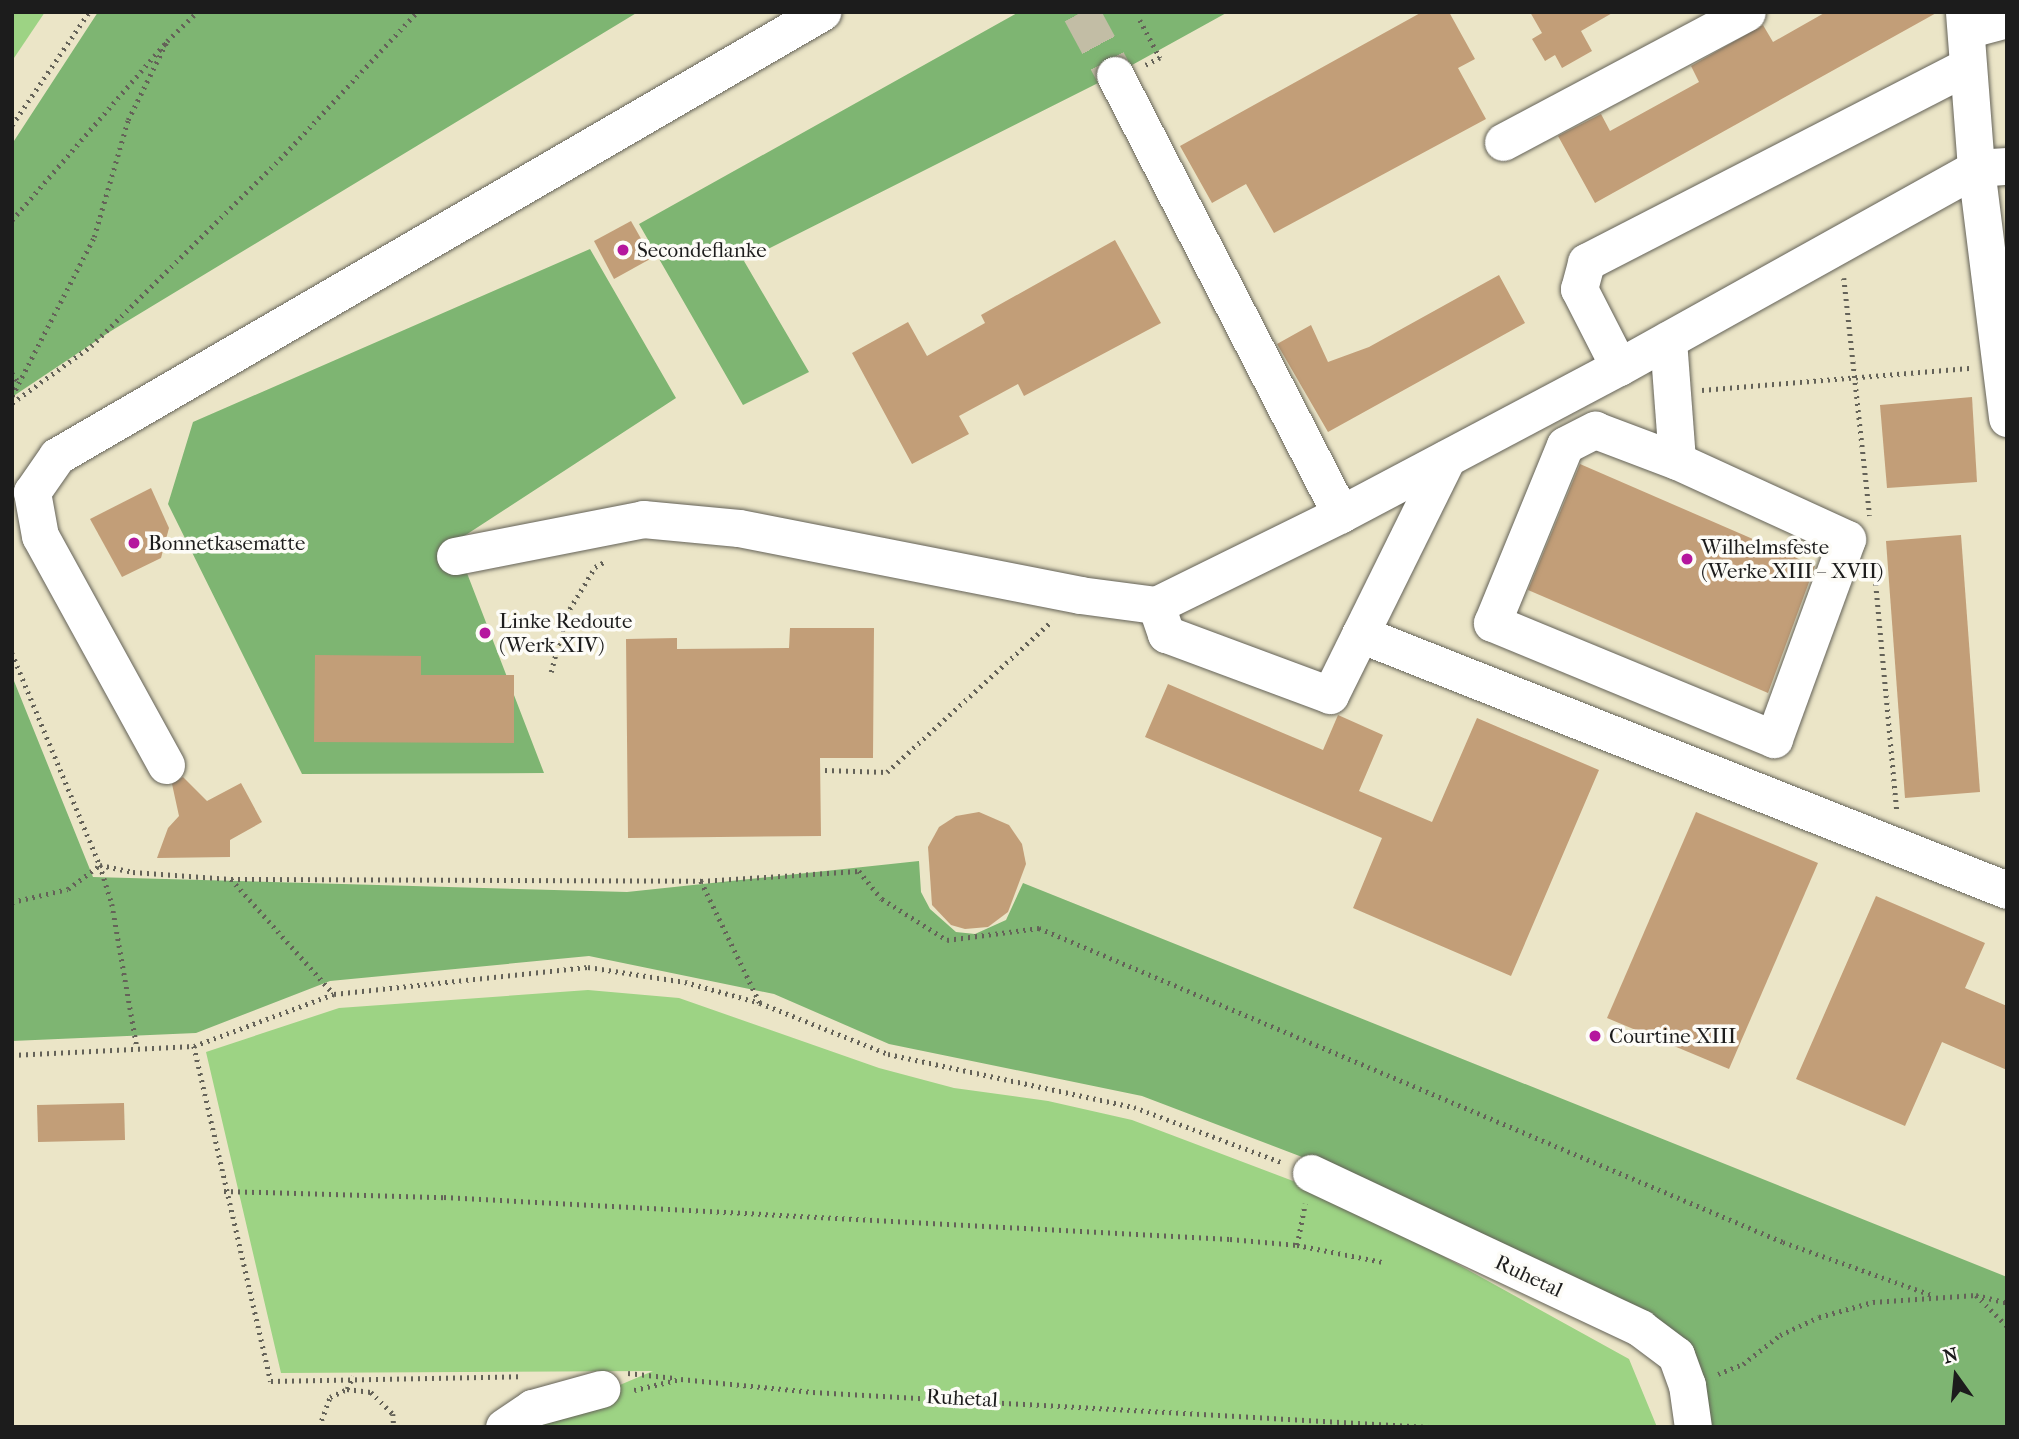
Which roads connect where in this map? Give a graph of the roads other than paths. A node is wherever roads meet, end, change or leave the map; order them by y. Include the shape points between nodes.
1 (822, 12) edge
2 (1747, 12) edge
3 (2007, 19) edge
4 (1965, 21) edge
5 (1966, 67) junction
6 (1115, 75) tunnel mouth
7 (1503, 142) dead end
8 (1992, 167) edge
9 (1668, 341) junction
10 (1619, 367) junction
11 (2007, 418) edge
12 (1447, 458) junction
13 (1677, 461) junction
14 (1341, 514) junction
15 (455, 556) dead end
16 (1156, 605) junction
17 (1360, 634) junction
18 (166, 765) dead end
19 (2007, 890) edge
20 (1311, 1173) road end
21 (609, 1381) road end
22 (504, 1427) edge
23 (1693, 1427) edge

1 - 18 lane via 57,456 32,492 40,536
2 - 7 lane
3 - 4 lane
4 - 5 lane
5 - 8 lane
5 - 10 lane via 1586,262 1580,289
6 - 14 lane
8 - 9 lane
8 - 11 lane
9 - 10 lane
9 - 13 lane
10 - 12 lane
12 - 14 lane
12 - 17 lane
13 - 13 lane via 1847,539 1774,739 1492,623 1565,445 1595,430
14 - 16 lane
15 - 16 lane via 643,519 739,528 1080,595
16 - 17 lane via 1166,634 1330,695
17 - 19 lane
20 - 23 lane, Ruhetal via 1640,1328 1676,1355 1687,1385
21 - 22 lane via 532,1408

